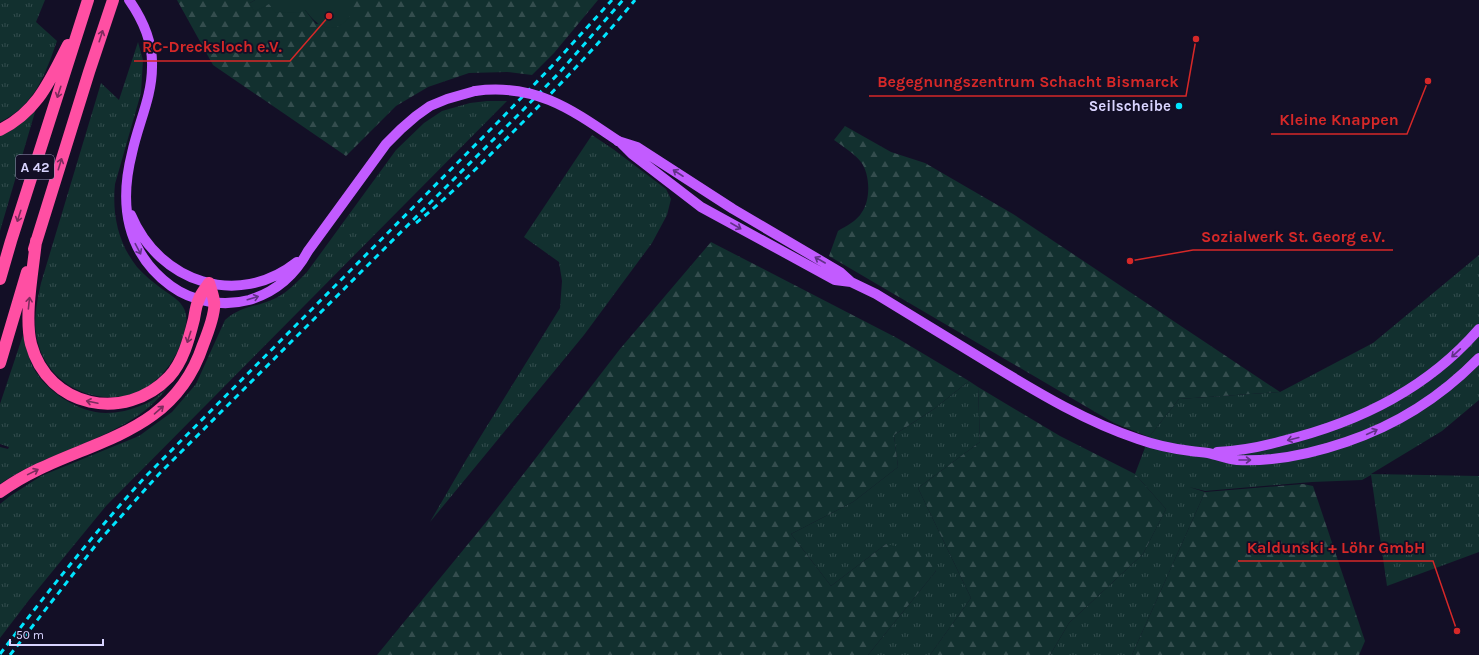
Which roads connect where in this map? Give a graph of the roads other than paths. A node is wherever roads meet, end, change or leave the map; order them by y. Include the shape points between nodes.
1 (88, 0) edge
2 (113, 0) edge
3 (128, 0) edge
4 (68, 52) junction
5 (0, 130) edge
6 (618, 141) junction
7 (126, 198) junction
8 (36, 241) junction
9 (308, 251) junction
10 (0, 279) edge
11 (851, 282) junction
12 (209, 283) junction
13 (198, 299) junction
14 (214, 302) junction
15 (1479, 329) edge
16 (1479, 358) edge
17 (0, 363) edge
18 (1207, 453) junction
19 (0, 492) edge

1 - 4 highway, A 42
8 -> 2 highway, A 42
3 - 7 main road via 144,26 153,66 149,97 132,152
4 - 5 highway via 34,104 22,116
4 -> 10 highway, A 42
6 - 9 main road, bridge via 580,115 543,97 523,91 475,91 447,99 430,106 416,116 386,144
11 -> 6 main road via 840,272 733,209 638,147
6 -> 11 main road via 701,207 835,280
7 - 12 main road via 135,224 155,252 183,274
7 -> 13 main road via 130,231 145,261 176,290
13 -> 8 highway via 184,351 176,368 164,382 149,393 123,403 105,404 82,400 62,389 48,376 31,344 28,313
8 - 17 highway, A 42
9 - 12 main road via 288,269 263,282 236,286
14 -> 9 main road via 243,302 270,292 292,274
11 - 18 main road via 876,294 1047,398 1102,425 1139,440
12 - 13 highway
12 - 14 highway
13 - 14 main road
19 -> 14 highway via 28,474 139,425 162,408 182,386 198,361 210,326
15 -> 18 main road via 1431,374 1386,403 1361,415 1285,441 1249,449
18 -> 16 main road via 1235,460 1276,459 1304,455 1367,435 1396,421 1445,389

